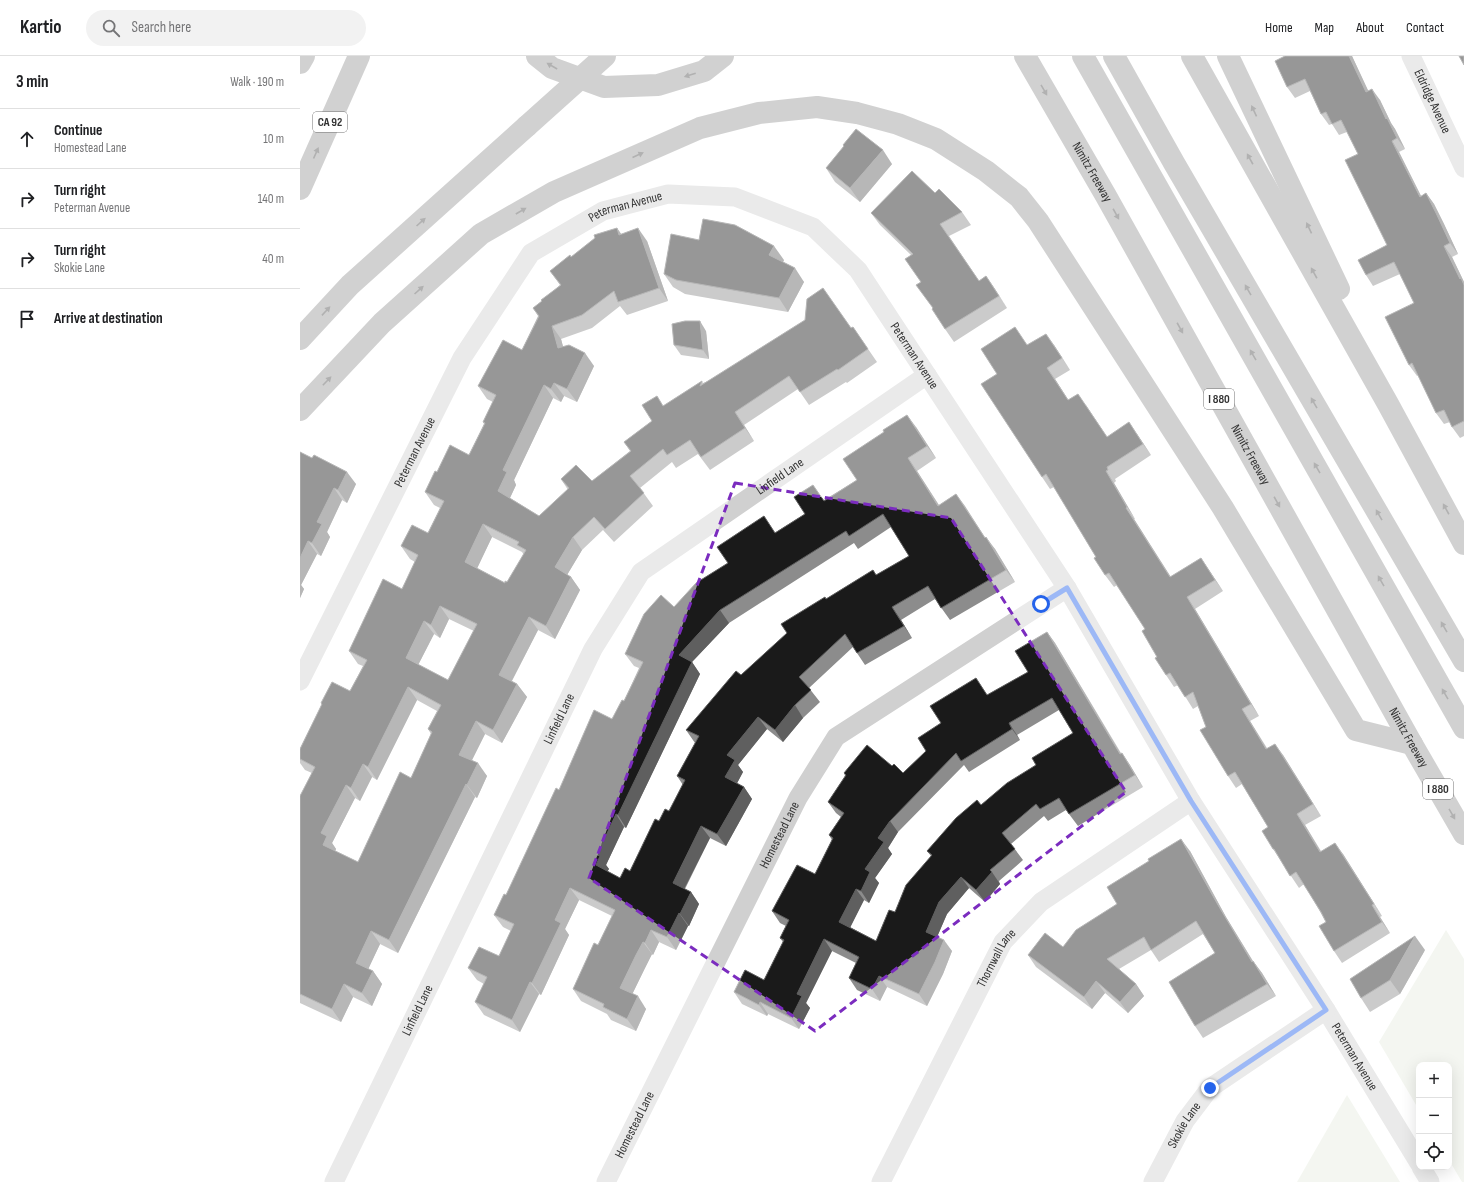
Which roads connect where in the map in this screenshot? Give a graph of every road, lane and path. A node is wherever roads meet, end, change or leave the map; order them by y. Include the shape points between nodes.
1 (304, 56) edge
2 (359, 56) edge
3 (537, 56) edge
4 (605, 56) edge
5 (723, 56) edge
6 (1024, 56) edge
7 (1083, 56) edge
8 (1114, 56) edge
9 (1192, 56) edge
10 (1228, 56) edge
11 (1411, 56) edge
12 (300, 63) edge
13 (1464, 168) edge
14 (300, 189) edge
15 (300, 339) edge
16 (927, 375) junction
17 (1388, 404) junction
18 (300, 410) edge
19 (1464, 544) edge
20 (1067, 588) junction
21 (1464, 661) edge
22 (300, 681) edge
23 (1464, 728) edge
24 (1412, 744) junction
25 (1191, 801) junction
26 (1464, 834) edge
27 (1326, 1010) junction
28 (1416, 1158) edge
29 (1423, 1170) edge
30 (334, 1182) edge
31 (606, 1182) edge
32 (881, 1182) edge
33 (1153, 1182) edge
34 (1430, 1182) edge

1 - 12 highway
14 -> 2 highway, CA 92
5 -> 3 highway via 704,71 658,85 604,87 552,68
15 -> 4 highway, bridge via 350,285
6 -> 24 highway, Nimitz Freeway / I 880 via 1106,196
23 -> 7 highway
21 -> 8 highway
17 -> 9 highway
17 -> 10 highway via 1369,354
11 - 13 street, Eldridge Avenue
16 - 20 street, Peterman Avenue
16 - 22 street, Peterman Avenue via 858,270 813,227 735,198 668,194 603,212 531,253 462,358
16 - 30 street, Linfield Lane via 641,572 593,649
19 -> 17 highway
18 -> 24 highway via 382,323 480,234 554,192 700,128 759,113 816,107 857,113 898,124 936,139 986,171 1019,197 1038,221 1223,508 1356,730
20 - 25 street, Peterman Avenue
20 - 31 street, Homestead Lane via 836,737 798,798
24 -> 26 highway, Nimitz Freeway / I 880
25 - 27 street, Peterman Avenue
25 - 32 street, Thornwall Lane via 1041,902 1003,942
27 - 28 street, Peterman Avenue
27 - 33 street, Skokie Lane via 1210,1088 1185,1121
29 - 34 street

